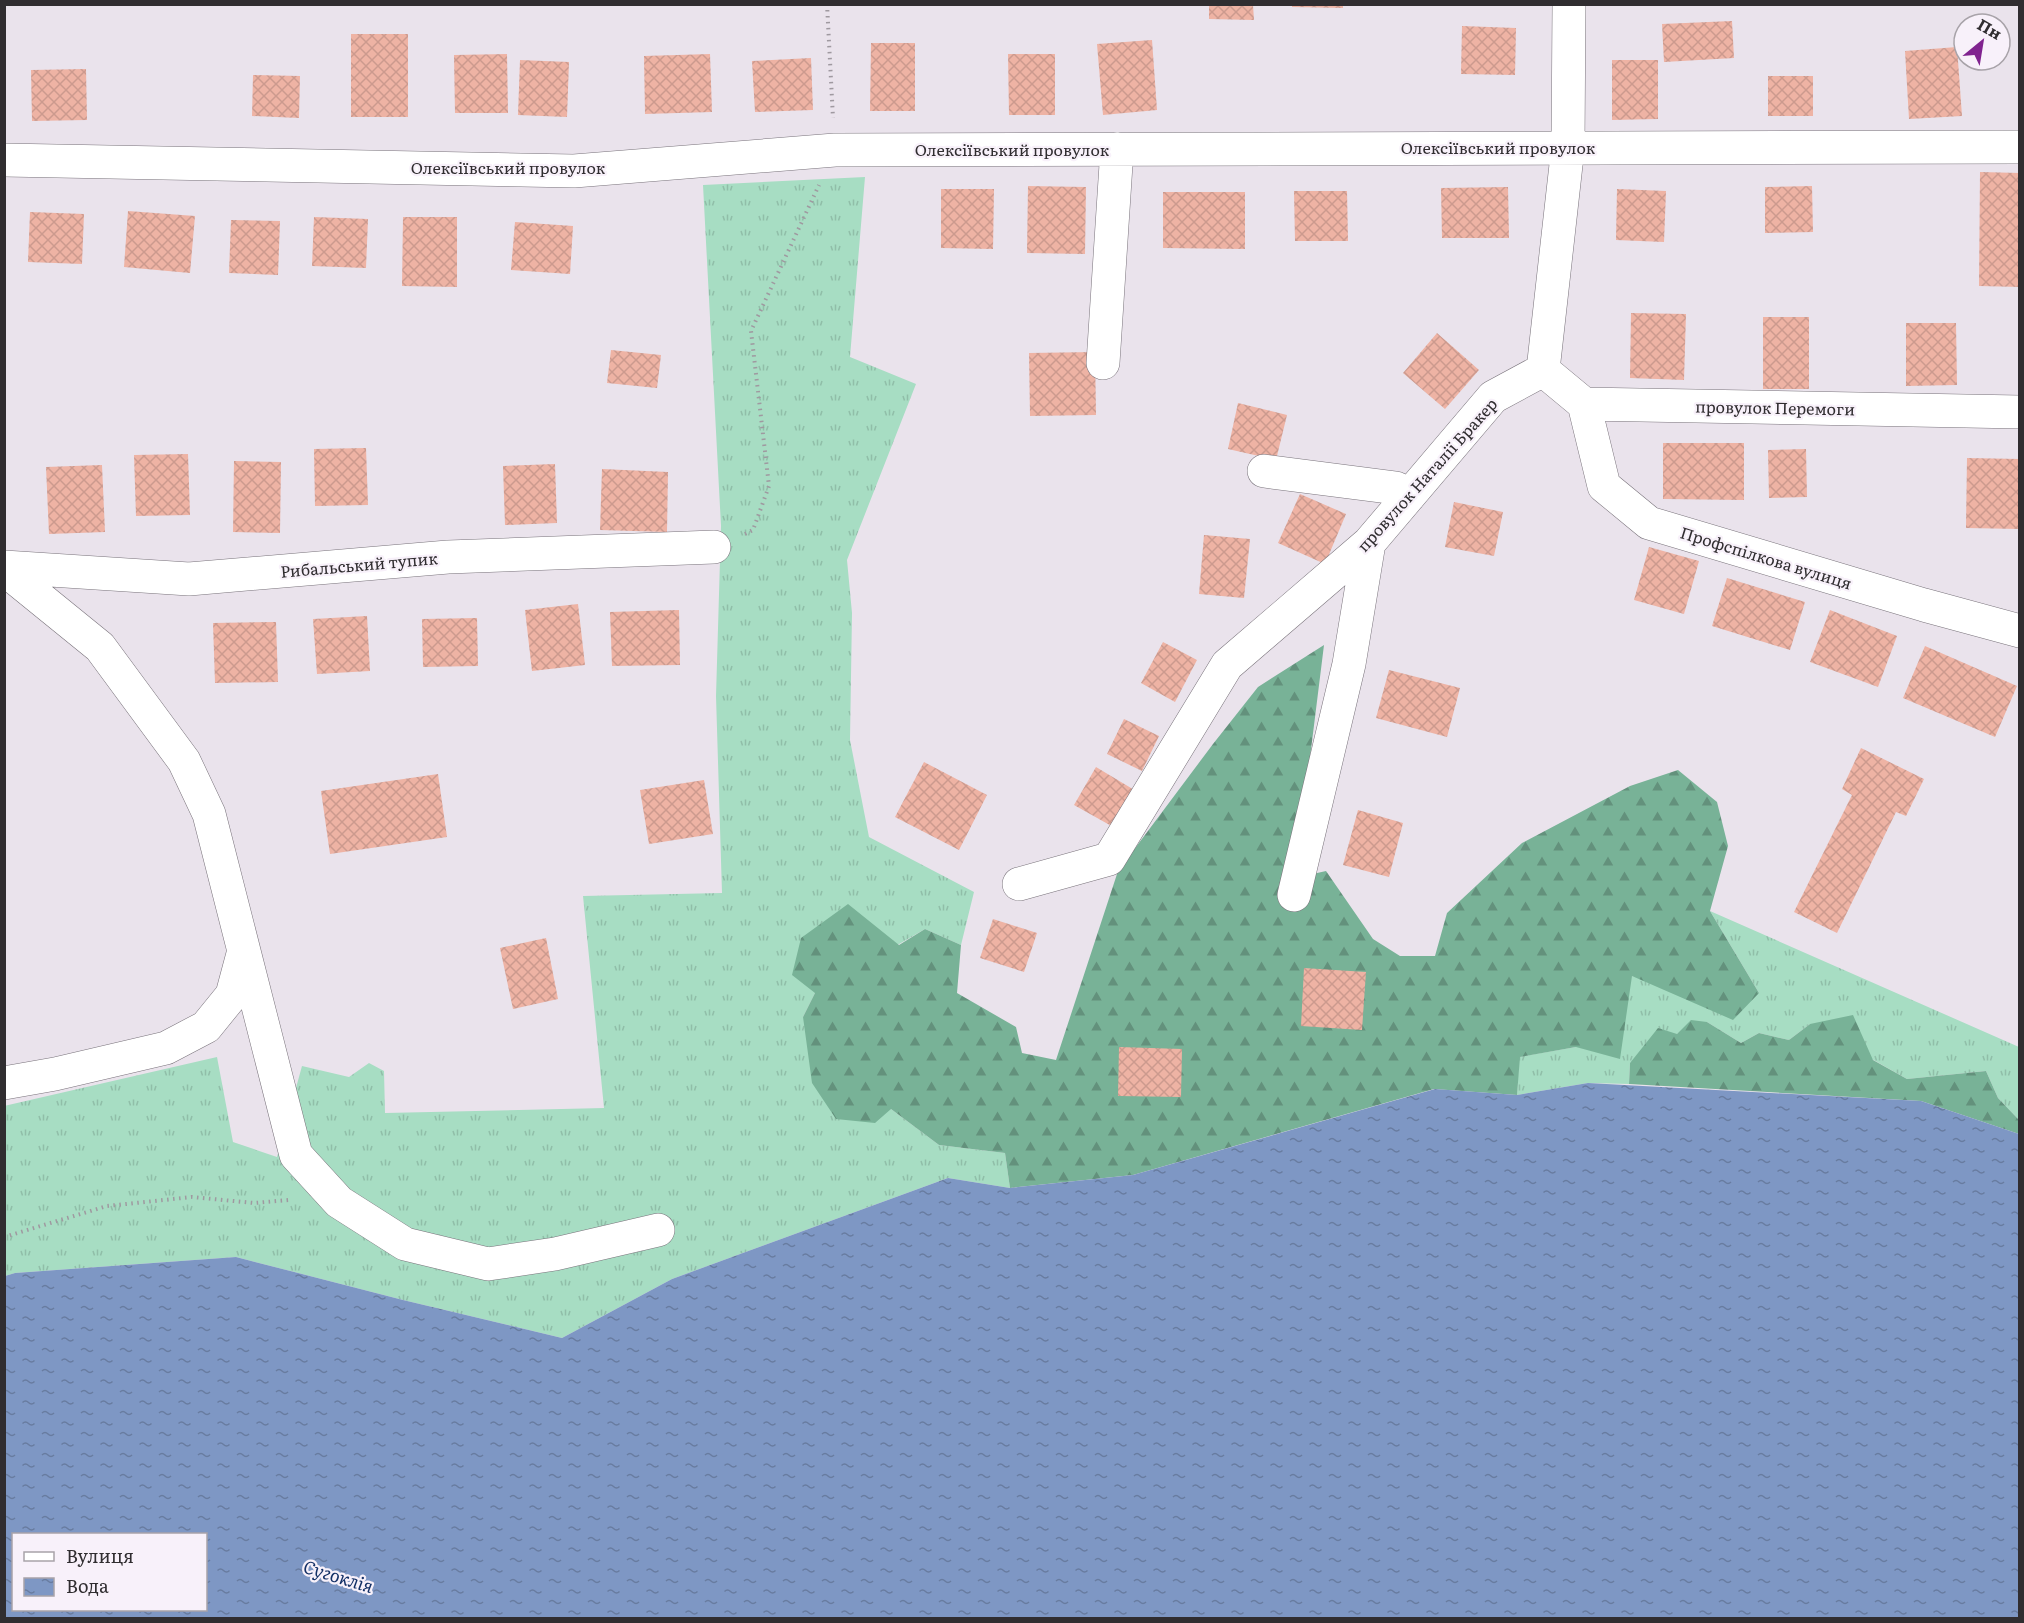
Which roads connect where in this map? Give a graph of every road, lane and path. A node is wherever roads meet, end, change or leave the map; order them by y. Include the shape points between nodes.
1 (827, 4) edge
2 (1569, 4) edge
3 (1568, 147) junction
4 (2019, 147) edge
5 (1116, 149) junction
6 (835, 150) junction
7 (4, 160) edge
8 (1103, 363) dead end
9 (1543, 370) junction
10 (1584, 404) junction
11 (2019, 412) edge
12 (1264, 471) dead end
13 (1409, 496) junction
14 (1369, 543) junction
15 (714, 547) joint
16 (4, 568) edge
17 (2019, 631) edge
18 (1019, 884) dead end
19 (1294, 895) dead end
20 (244, 952) junction
21 (4, 1083) edge
22 (296, 1155) junction
23 (658, 1230) dead end
24 (4, 1237) edge

1 - 6 path
2 - 3 street
3 - 4 street, Олексіївський провулок
3 - 5 street, Олексіївський провулок
3 - 9 street
5 - 6 street, Олексіївський провулок
5 - 8 street
6 - 7 street, Олексіївський провулок via 574,171
6 - 15 path via 751,331 769,486 753,530
9 - 10 street
9 - 13 street, провулок Наталії Бракер via 1493,397
10 - 11 street, провулок Перемоги
10 - 17 street, Профспілкова вулиця via 1604,486 1649,523
12 - 13 street via 1396,488
13 - 14 street, провулок Наталії Бракер
14 - 18 street, провулок Наталії Бракер via 1227,665 1109,859
14 - 19 street via 1348,664
15 - 16 street, Рибальський тупик via 448,557 189,579
16 - 20 street via 100,647 184,761 209,814
20 - 21 street via 232,995 206,1027 166,1048
20 - 22 street
22 - 23 street via 339,1202 405,1244 488,1264 555,1254
22 - 24 path via 289,1202 192,1197 106,1206

